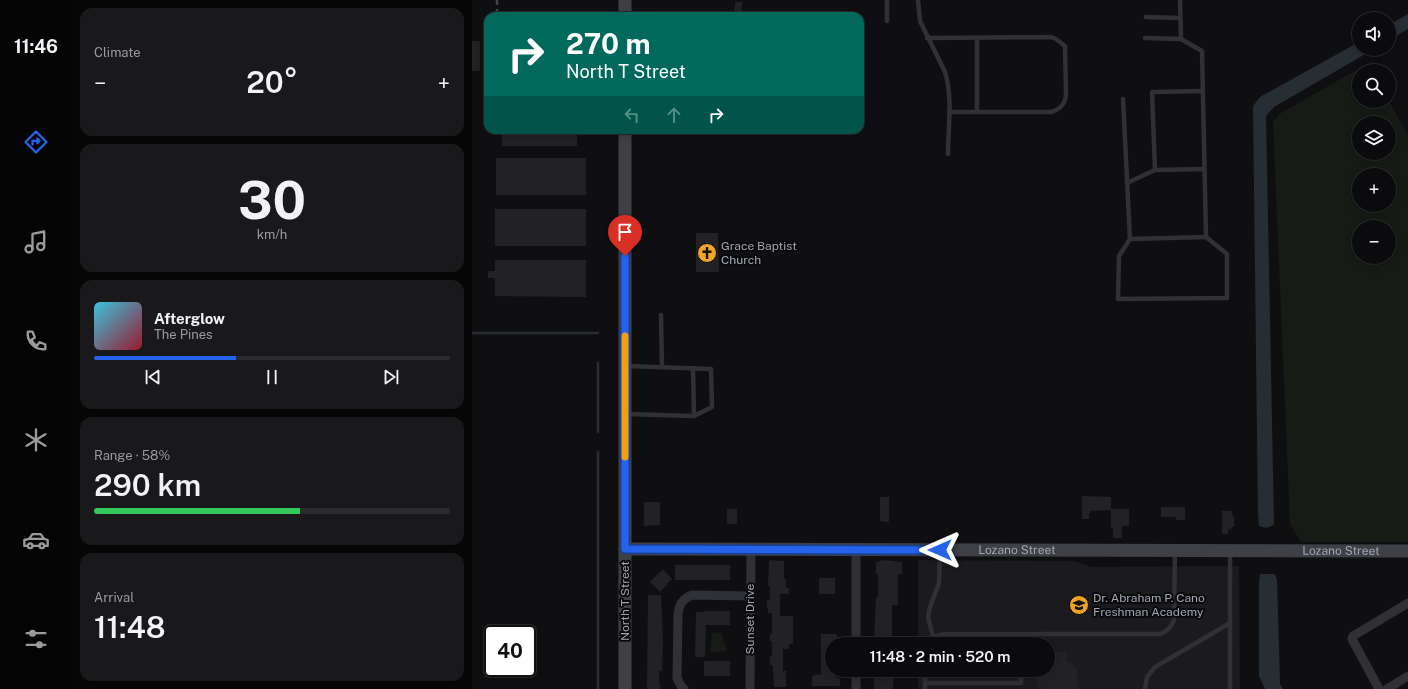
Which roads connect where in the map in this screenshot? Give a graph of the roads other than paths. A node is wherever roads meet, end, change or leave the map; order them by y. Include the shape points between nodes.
1 (625, 0) edge
2 (887, 0) edge
3 (918, 0) edge
4 (1180, 0) edge
5 (625, 12) edge
6 (1146, 17) dead end
7 (1180, 18) junction
8 (887, 21) dead end
9 (927, 38) junction
10 (977, 38) junction
11 (1144, 38) dead end
12 (1181, 39) junction
13 (1203, 91) junction
14 (1123, 99) dead end
15 (949, 112) junction
16 (977, 112) junction
17 (625, 134) edge
18 (948, 154) dead end
19 (1204, 169) junction
20 (1155, 170) junction
21 (1127, 183) junction
22 (1206, 237) junction
23 (1130, 239) junction
24 (661, 315) dead end
25 (625, 366) junction
26 (662, 367) junction
27 (693, 368) junction
28 (625, 414) junction
29 (694, 416) junction
30 (625, 549) junction
31 (751, 550) junction
32 (856, 550) junction
33 (940, 550) junction
34 (1175, 551) junction
35 (1230, 551) junction
36 (1408, 551) edge
37 (750, 596) junction
38 (1408, 603) edge
39 (1230, 623) junction
40 (1020, 634) joint
41 (856, 637) edge
42 (933, 637) joint
43 (1408, 676) edge
44 (856, 677) edge
45 (925, 677) edge
46 (1021, 677) edge
47 (925, 683) junction
48 (625, 689) edge
49 (684, 689) edge
50 (750, 689) edge
51 (856, 689) edge
52 (925, 689) edge
53 (1145, 689) edge
54 (1230, 689) edge
55 (1379, 689) edge
56 (1386, 689) edge

1 - 5 street
2 - 8 lane
3 - 9 lane via 920,21
4 - 7 lane
6 - 7 lane
7 - 12 lane
9 - 10 lane
9 - 15 lane via 948,80
10 - 16 lane
10 - 16 lane via 1051,37 1062,42 1066,50 1066,101 1052,112
11 - 12 lane
12 - 13 lane via 1202,51
13 - 19 lane
13 - 20 lane via 1152,92
14 - 21 lane
15 - 16 lane
15 - 18 lane
17 - 25 street, North T Street
19 - 20 lane
19 - 22 lane
20 - 21 lane
21 - 23 lane
22 - 23 lane
22 - 23 lane via 1227,254 1227,298 1118,299 1119,256
24 - 26 lane
25 - 26 lane
25 - 28 street, North T Street
26 - 27 lane
27 - 29 lane
27 - 29 lane via 711,369 712,392 712,407
28 - 29 lane
28 - 30 street, North T Street
30 - 31 street, Lozano Street
30 - 48 street, North T Street
31 - 32 street, Lozano Street
31 - 37 street, Sunset Drive
32 - 33 street, Lozano Street
32 - 41 street
33 - 34 street, Lozano Street
33 - 42 lane via 939,583 928,617
34 - 35 street, Lozano Street
34 - 40 lane via 1174,620 1164,632
35 - 36 street, Lozano Street
35 - 39 lane
37 - 49 street via 692,595 682,601 678,615 677,674
37 - 50 street, Sunset Drive
38 - 55 street via 1353,636 1352,639
39 - 53 lane via 1155,667 1148,677
39 - 54 lane
40 - 42 lane via 945,634
43 - 56 street
44 - 51 street
45 - 47 lane
46 - 47 lane via 1021,683
47 - 52 lane

